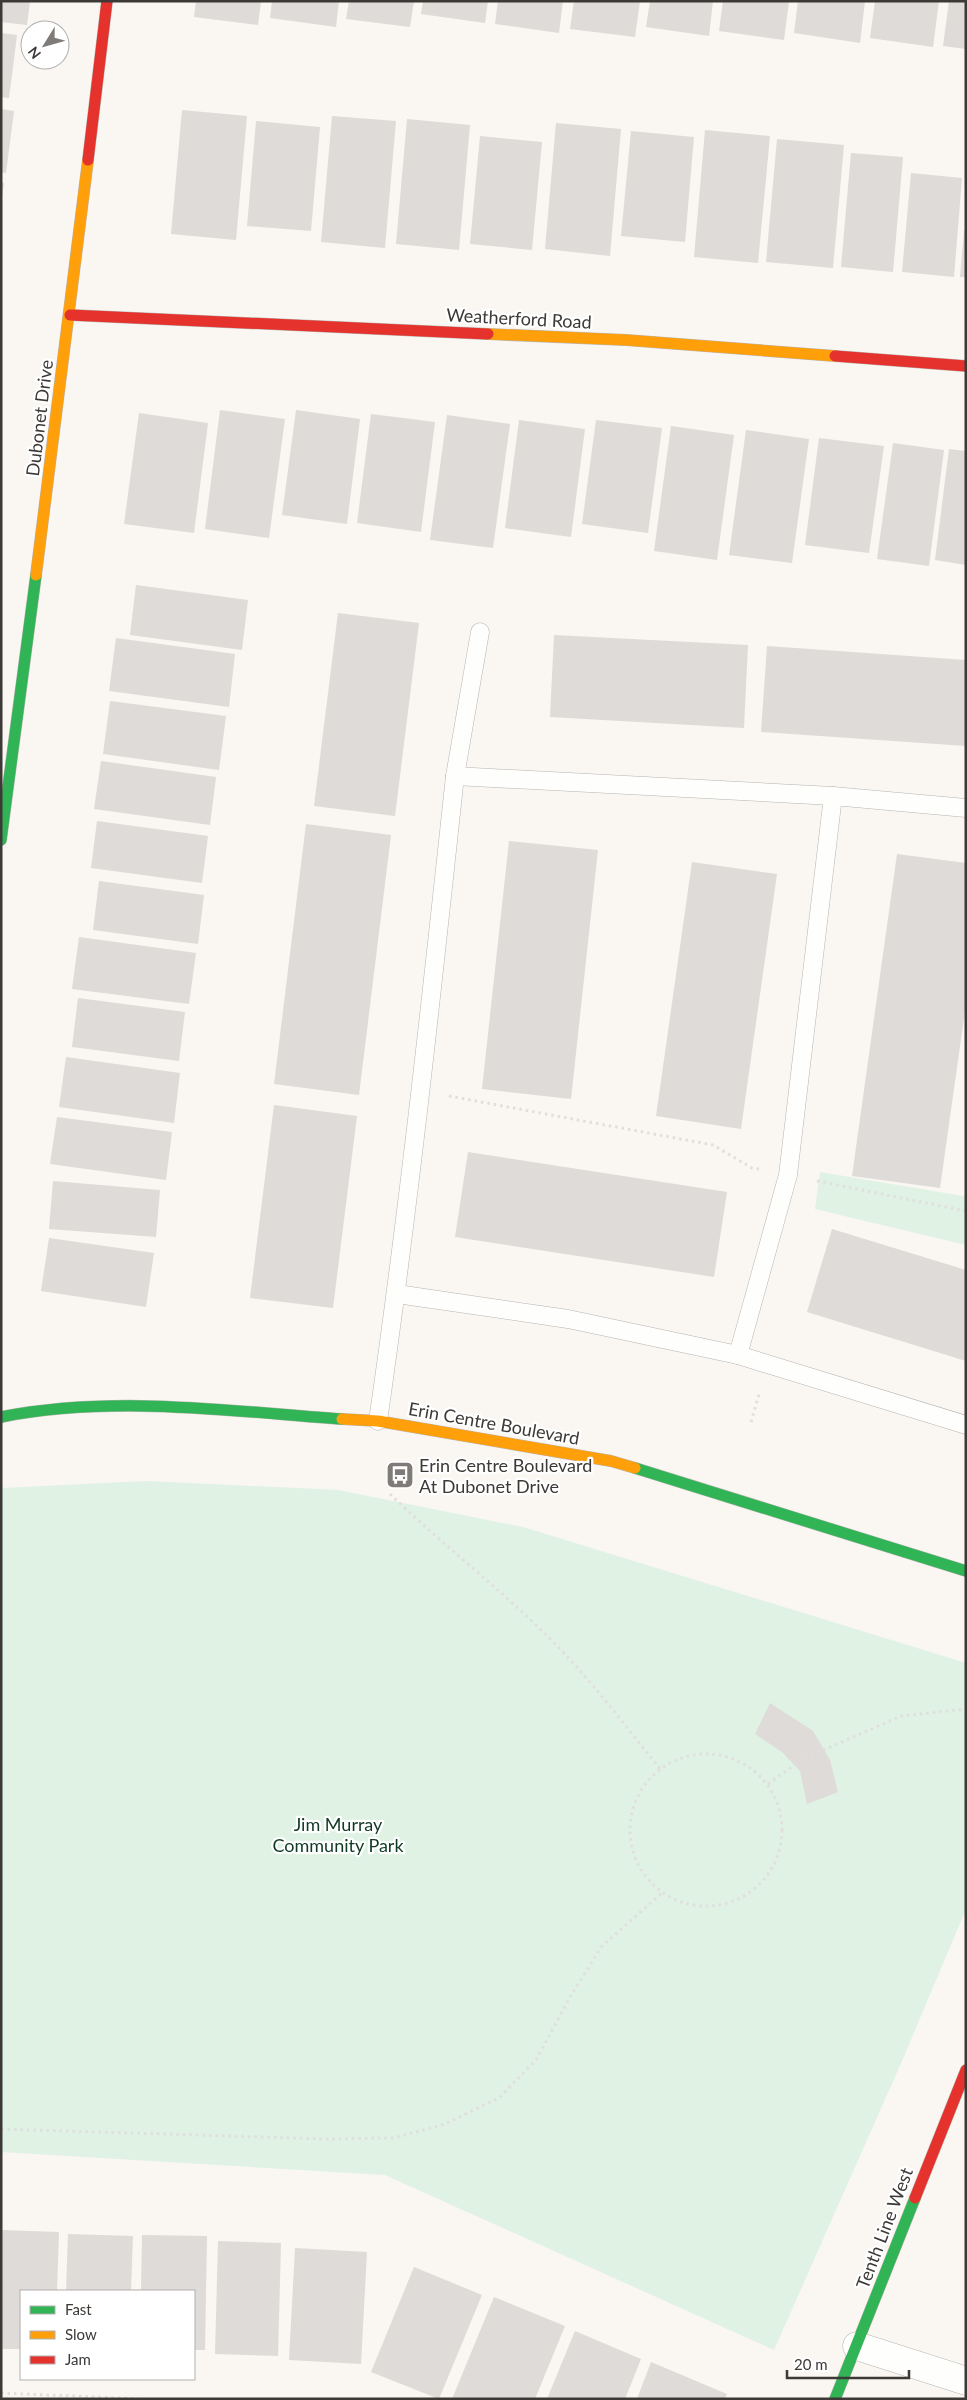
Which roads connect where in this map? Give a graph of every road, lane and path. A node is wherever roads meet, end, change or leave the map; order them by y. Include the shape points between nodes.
1 (108, 1) edge
2 (70, 315) junction
3 (966, 366) edge
4 (480, 632) dead end
5 (455, 776) junction
6 (833, 796) junction
7 (966, 808) edge
8 (1, 840) edge
9 (420, 1091) junction
10 (788, 1175) junction
11 (966, 1211) edge
12 (397, 1294) junction
13 (738, 1355) junction
14 (1, 1416) edge
15 (378, 1421) junction
16 (966, 1425) edge
17 (390, 1494) dead end
18 (966, 1571) edge
19 (966, 1709) edge
20 (660, 1769) junction
21 (768, 1784) junction
22 (662, 1893) junction
23 (966, 2070) edge
24 (1, 2130) edge
25 (857, 2346) junction
26 (966, 2380) edge
27 (1, 2393) edge
28 (144, 2399) edge
29 (835, 2399) edge

1 - 2 street, Dubonet Drive
2 - 3 street, Weatherford Road via 626,340
2 - 8 street, Dubonet Drive
4 - 5 lane
5 - 6 lane
5 - 9 lane
6 - 7 lane
6 - 10 lane
9 - 10 path via 712,1145 752,1168
9 - 12 lane
10 - 11 path
10 - 13 lane
12 - 13 lane via 568,1320
12 - 15 lane
13 - 16 lane
14 - 15 street, Erin Centre Boulevard via 139,1406
15 - 18 street, Erin Centre Boulevard via 611,1462
17 - 20 path via 508,1599 574,1664
19 - 21 path via 901,1716 803,1759
20 - 21 path via 682,1758 705,1754 721,1756 750,1768
20 - 22 path via 644,1786 633,1808 630,1831 634,1855 645,1876
21 - 22 path via 778,1805 783,1829 780,1853 769,1874 753,1892 732,1902 708,1907 684,1904
22 - 24 path via 602,1946 536,2060 499,2098 445,2124 394,2138 326,2139
23 - 25 street, Tenth Line West
25 - 26 street
25 - 29 street, Tenth Line West
27 - 28 path

